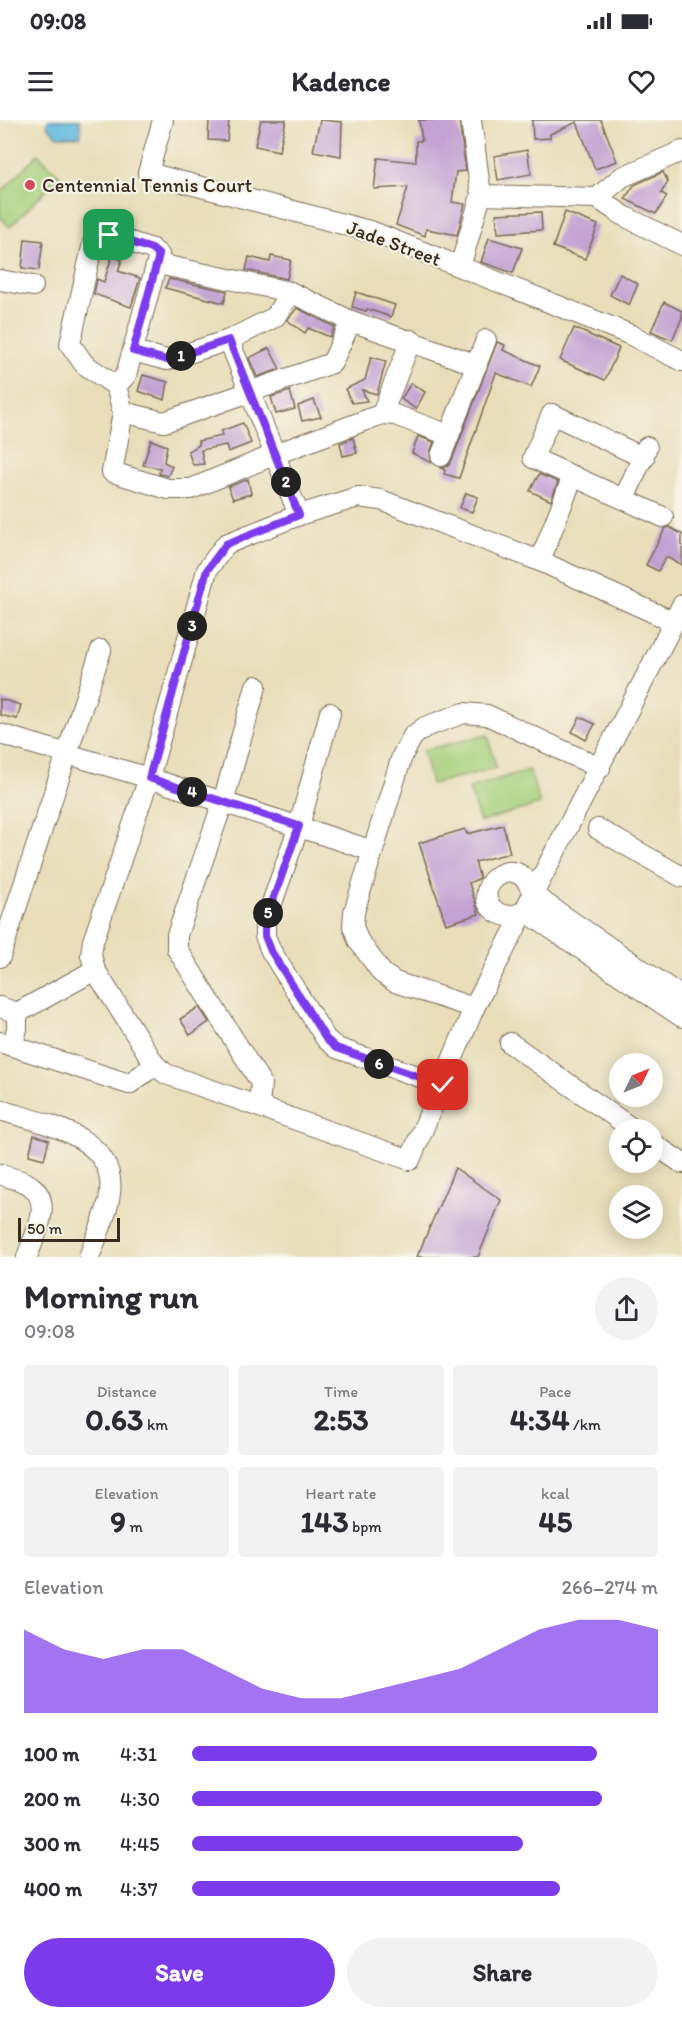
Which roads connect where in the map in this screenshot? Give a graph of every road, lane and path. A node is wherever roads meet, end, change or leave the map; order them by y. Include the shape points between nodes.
1 (164, 120) edge
2 (471, 120) edge
3 (682, 151) edge
4 (481, 195) junction
5 (597, 198) junction
6 (682, 244) edge
7 (158, 264) junction
8 (460, 267) junction
9 (0, 280) edge
10 (33, 286) dead end
11 (290, 292) junction
12 (351, 321) junction
13 (229, 340) junction
14 (411, 340) junction
15 (486, 340) dead end
16 (133, 351) junction
17 (682, 361) edge
18 (477, 365) junction
19 (116, 386) junction
20 (251, 392) junction
21 (123, 412) junction
22 (382, 414) junction
23 (449, 435) junction
24 (276, 454) junction
25 (441, 456) dead end
26 (573, 476) junction
27 (624, 499) junction
28 (299, 515) junction
29 (663, 517) dead end
30 (540, 561) junction
31 (678, 613) edge
32 (101, 650) dead end
33 (256, 686) dead end
34 (330, 713) dead end
35 (0, 734) edge
36 (68, 755) junction
37 (600, 768) junction
38 (149, 778) junction
39 (223, 802) junction
40 (299, 826) junction
41 (598, 830) dead end
42 (373, 851) junction
43 (682, 877) edge
44 (529, 903) junction
45 (0, 957) edge
46 (95, 970) junction
47 (682, 997) edge
48 (474, 1008) junction
49 (8, 1010) edge
50 (682, 1017) edge
51 (510, 1043) dead end
52 (6, 1044) edge
53 (155, 1065) junction
54 (443, 1085) junction
55 (259, 1106) junction
56 (0, 1110) edge
57 (618, 1119) edge
58 (663, 1150) edge
59 (682, 1163) edge
60 (0, 1174) edge
61 (27, 1257) edge
62 (89, 1257) edge

1 - 8 street, Jade Street via 147,173 373,232
2 - 4 street
3 - 5 street via 622,177
4 - 5 street
4 - 8 street
5 - 6 street
7 - 11 street
7 - 16 street
7 - 19 street via 159,255 152,249 109,235 99,236 93,243 70,344 84,364
8 - 17 street, Jade Street via 632,335
9 - 10 street
11 - 12 street
11 - 13 street via 275,316
12 - 14 street
12 - 20 street via 332,363
13 - 16 street via 167,360
13 - 20 street
14 - 18 street
14 - 22 street
15 - 18 street
16 - 19 street via 126,375
18 - 23 street
19 - 21 street
20 - 21 street via 164,422
20 - 24 street
21 - 24 street via 112,472 168,489 191,489
22 - 23 street
22 - 24 street
23 - 25 street
24 - 28 street
26 - 27 street
26 - 27 street via 533,459 552,414 646,452
26 - 30 street
27 - 29 street
28 - 30 street via 357,497 381,500
28 - 38 street via 226,544 207,570
30 - 31 street
31 - 37 street
32 - 36 street
33 - 39 street
34 - 40 street
35 - 36 street
36 - 38 street
36 - 45 street
37 - 42 street via 487,715 465,713 425,727 413,736 402,756
37 - 44 street
38 - 39 street
38 - 46 street via 93,941
39 - 40 street
39 - 55 street via 177,935 177,949 261,1083
40 - 42 street
40 - 54 street via 265,923 271,951 326,1039 336,1048
41 - 43 street
42 - 48 street via 354,912 358,940 382,973 395,982
44 - 47 street
44 - 48 street
44 - 50 street
46 - 49 street
46 - 53 street
48 - 54 street
49 - 52 street via 17,1029
51 - 57 street
52 - 53 street via 129,1084
53 - 55 street via 166,1074
54 - 55 street via 410,1160
56 - 62 street via 69,1131 97,1150 108,1169 110,1198
58 - 59 street
60 - 61 street via 30,1185 40,1196 43,1212

